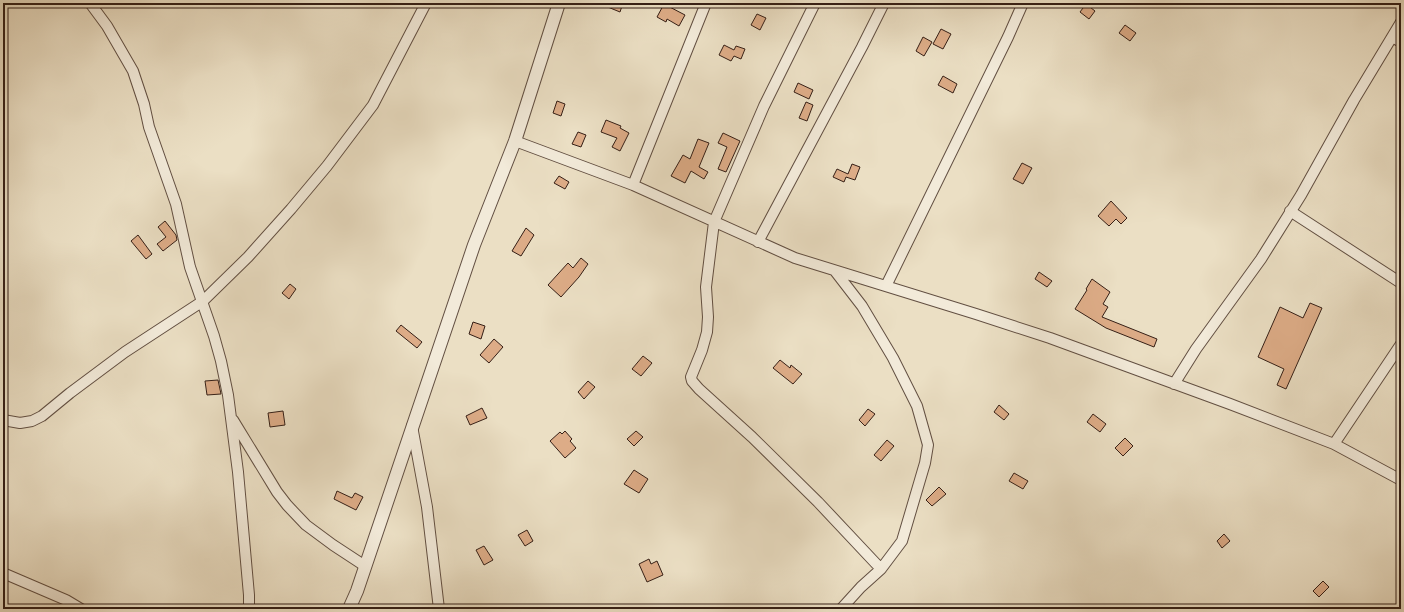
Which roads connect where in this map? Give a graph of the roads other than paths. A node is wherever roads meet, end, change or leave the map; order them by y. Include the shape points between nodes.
1 (90, 3) edge
2 (426, 3) edge
3 (559, 3) edge
4 (706, 3) edge
5 (814, 3) edge
6 (884, 3) edge
7 (1023, 3) edge
8 (1401, 22) edge
9 (1397, 39) edge
10 (515, 141) junction
11 (633, 185) junction
12 (1290, 211) junction
13 (714, 222) junction
14 (758, 242) junction
15 (835, 270) junction
16 (1401, 283) edge
17 (886, 286) junction
18 (203, 301) junction
19 (1401, 344) edge
20 (1174, 384) junction
21 (231, 416) junction
22 (3, 420) edge
23 (412, 426) junction
24 (1334, 444) junction
25 (1401, 480) edge
26 (365, 566) junction
27 (881, 569) junction
28 (3, 573) edge
29 (81, 609) edge
30 (249, 609) edge
31 (349, 609) edge
32 (439, 609) edge
33 (841, 609) edge

1 - 18 street via 107,26 133,71 149,127 176,204 185,247
2 - 18 street via 373,105 291,209 248,257
3 - 10 street
4 - 11 street
5 - 13 street via 764,106
6 - 14 street
7 - 17 street
8 - 9 street
9 - 12 street via 1354,100
10 - 11 street
10 - 23 street via 474,245
11 - 13 street
12 - 16 street
12 - 20 street via 1261,259
13 - 14 street
13 - 27 street via 706,287 707,332 691,377 692,381 818,502
14 - 15 street via 795,258
15 - 17 street
15 - 27 street via 862,306 893,358 917,406 928,445 902,541
17 - 20 street via 1050,338
18 - 21 street via 221,361
18 - 22 street via 125,352 42,416 20,423
19 - 24 street
20 - 24 street
21 - 26 street via 287,505 306,525
21 - 30 street
23 - 26 street
23 - 32 street via 427,507
24 - 25 street
26 - 31 street
27 - 33 street
28 - 29 street

